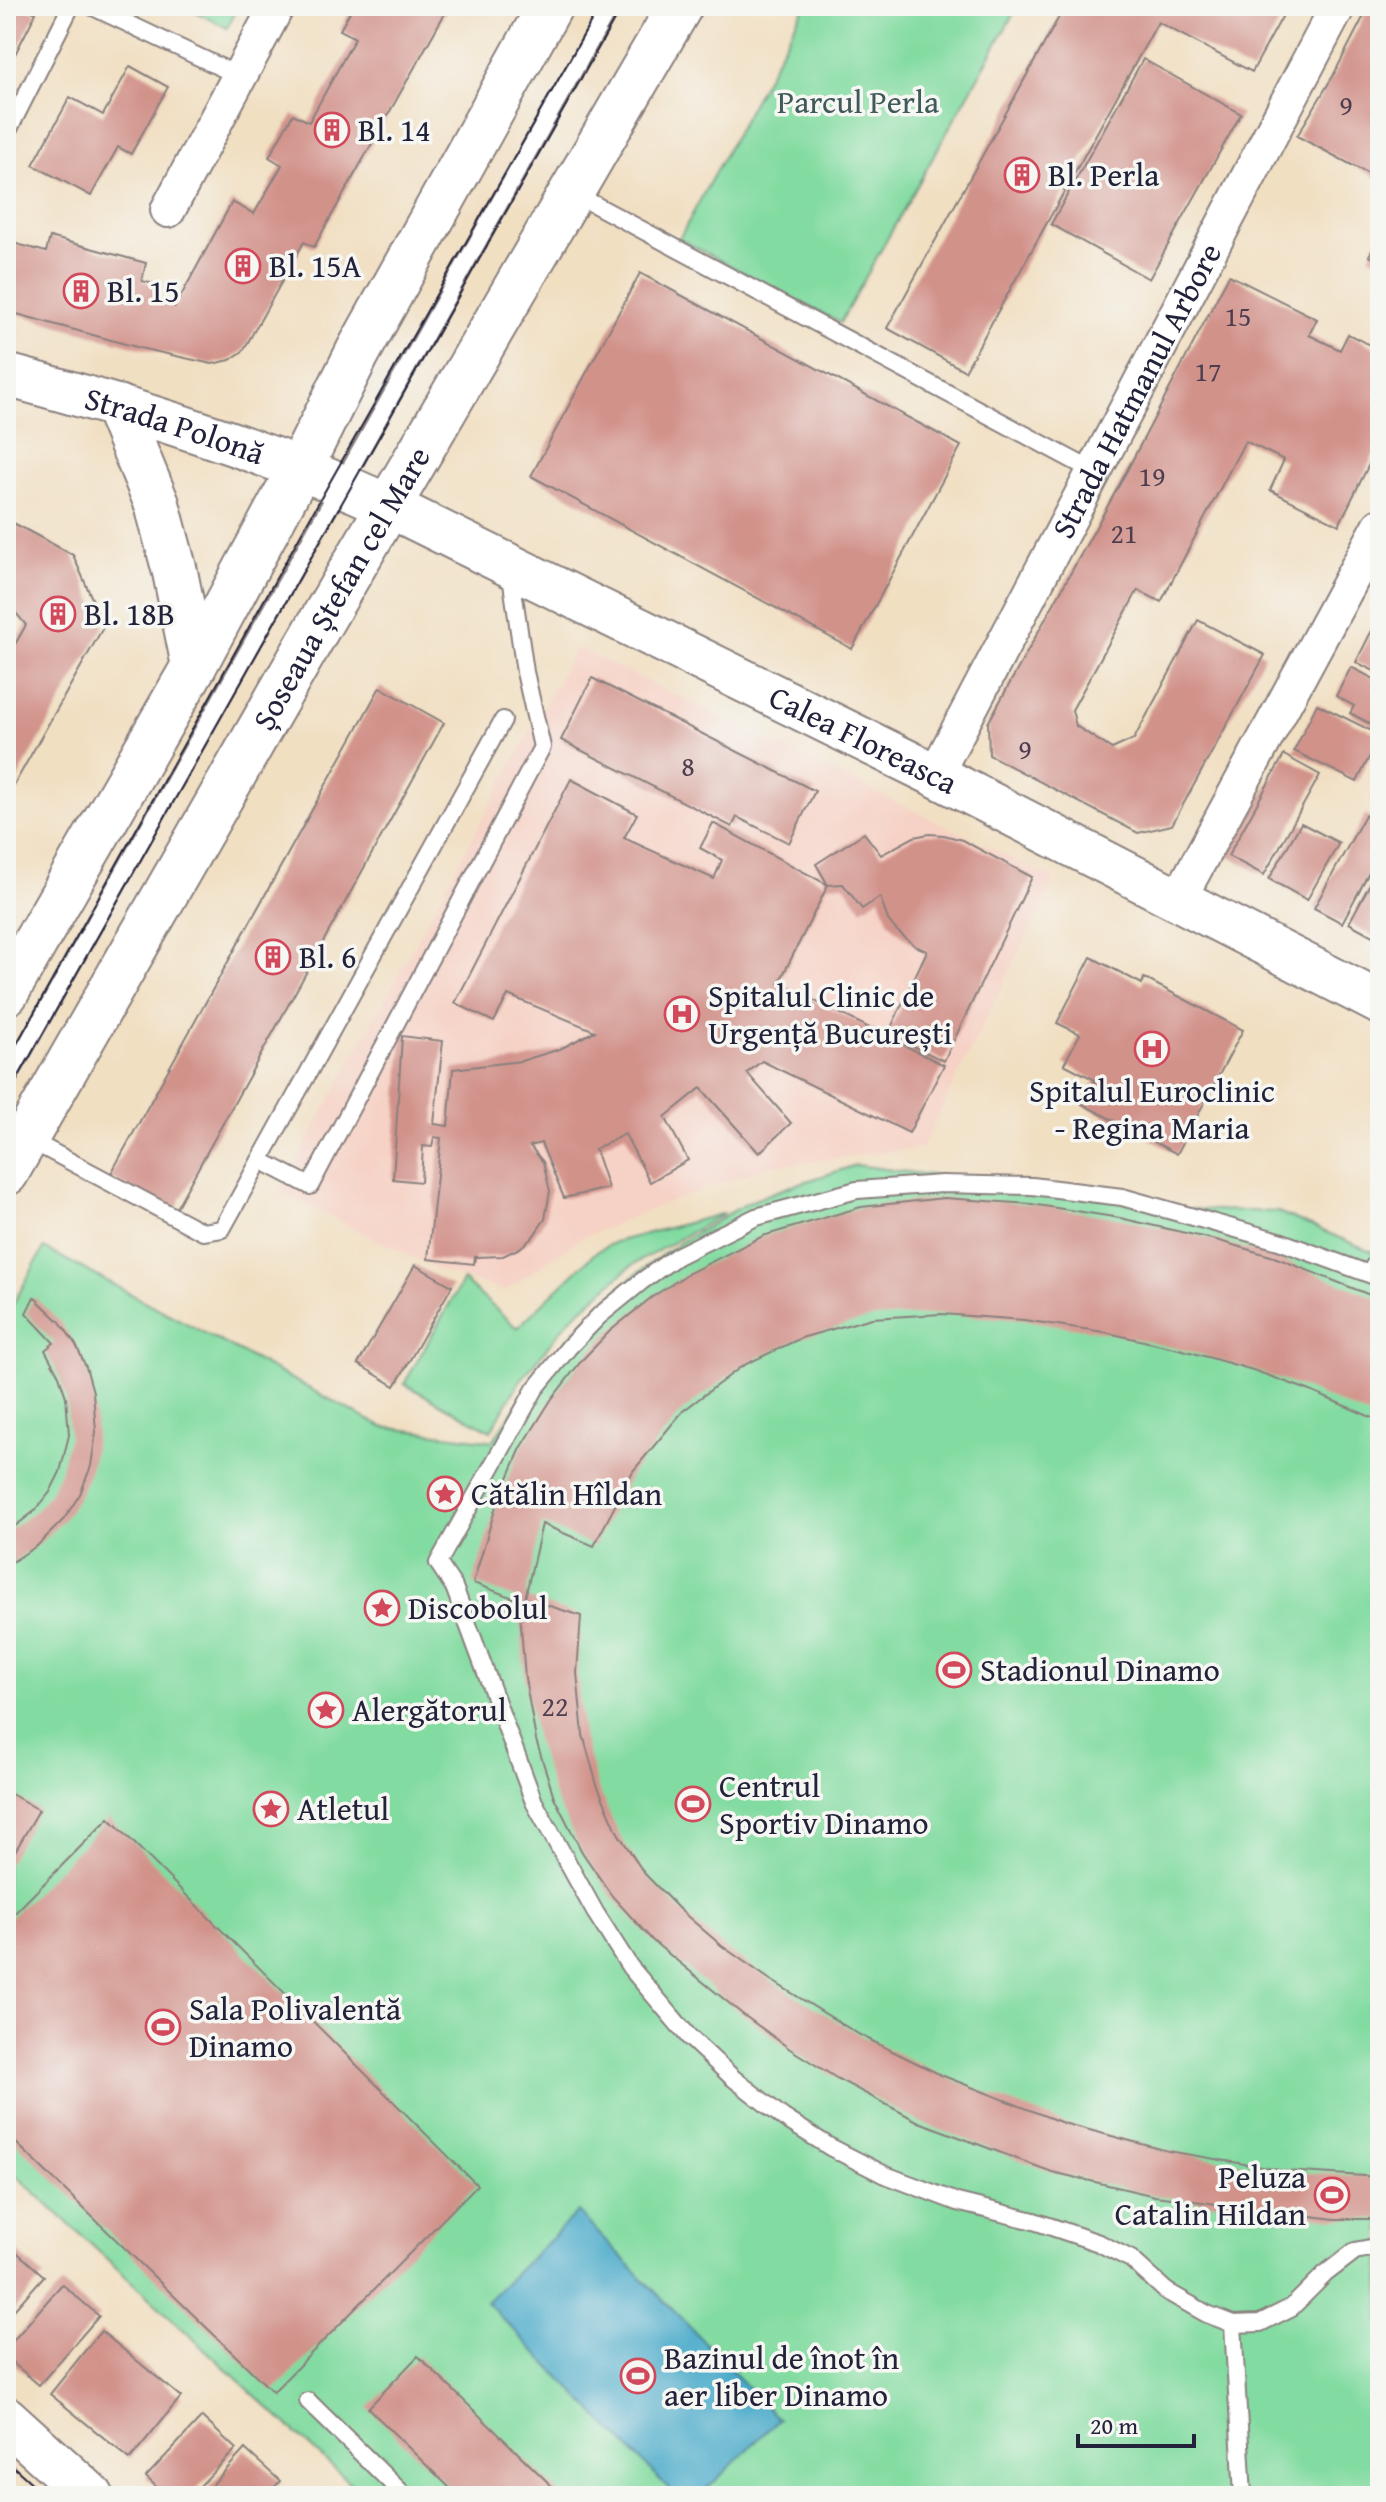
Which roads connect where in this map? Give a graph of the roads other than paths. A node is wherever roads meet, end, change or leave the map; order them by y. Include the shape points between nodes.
1 (71, 6) edge
2 (91, 6) edge
3 (277, 6) edge
4 (550, 6) edge
5 (610, 6) edge
6 (680, 6) edge
7 (1338, 6) edge
8 (239, 76) junction
9 (6, 135) edge
10 (571, 193) junction
11 (168, 210) dead end
12 (6, 375) edge
13 (117, 407) junction
14 (300, 468) junction
15 (1095, 472) junction
16 (341, 484) junction
17 (389, 506) junction
18 (1380, 526) edge
19 (509, 563) junction
20 (194, 666) junction
21 (503, 720) dead end
22 (935, 775) junction
23 (1178, 900) junction
24 (6, 993) edge
25 (1380, 1003) edge
26 (6, 1082) edge
27 (16, 1156) edge
28 (260, 1160) junction
29 (1380, 1255) edge
30 (1375, 1276) edge
31 (1380, 2246) edge
32 (1233, 2324) junction
33 (308, 2401) dead end
34 (6, 2419) edge
35 (91, 2496) edge
36 (405, 2496) edge
37 (1243, 2496) edge

1 - 9 lane
2 - 8 lane
3 - 8 street
4 - 14 main road via 358,352
5 - 16 lane, Șoseaua Ștefan cel Mare
6 - 10 main road, Șoseaua Ștefan cel Mare
7 - 15 street, Strada Hatmanul Arbore
8 - 11 street
10 - 15 lane
10 - 17 main road, Șoseaua Ștefan cel Mare
12 - 13 street, Strada Polonă
13 - 14 street, Strada Polonă
13 - 20 main road via 157,504
14 - 16 street, Strada Polonă
14 - 20 main road
15 - 22 street, Strada Hatmanul Arbore
16 - 17 street, Calea Floreasca
16 - 26 lane, Șoseaua Ștefan cel Mare
17 - 19 street, Calea Floreasca
17 - 27 main road, Șoseaua Ștefan cel Mare
18 - 23 street
19 - 22 street, Calea Floreasca
19 - 28 lane via 542,747 310,1186
20 - 24 main road
21 - 28 lane
22 - 23 street, Calea Floreasca
23 - 25 street, Calea Floreasca
27 - 28 lane via 203,1232 222,1229
29 - 30 lane
30 - 32 lane via 1279,1241 1122,1197 1032,1186 942,1184 857,1190 756,1217 677,1256 599,1316 569,1347 535,1389 438,1563 454,1587 534,1802 630,1967 689,2037 774,2110 830,2147 957,2202 1099,2243 1131,2259 1166,2291
31 - 32 lane via 1355,2251 1292,2307 1260,2323
32 - 37 lane
33 - 36 lane
34 - 35 main road

